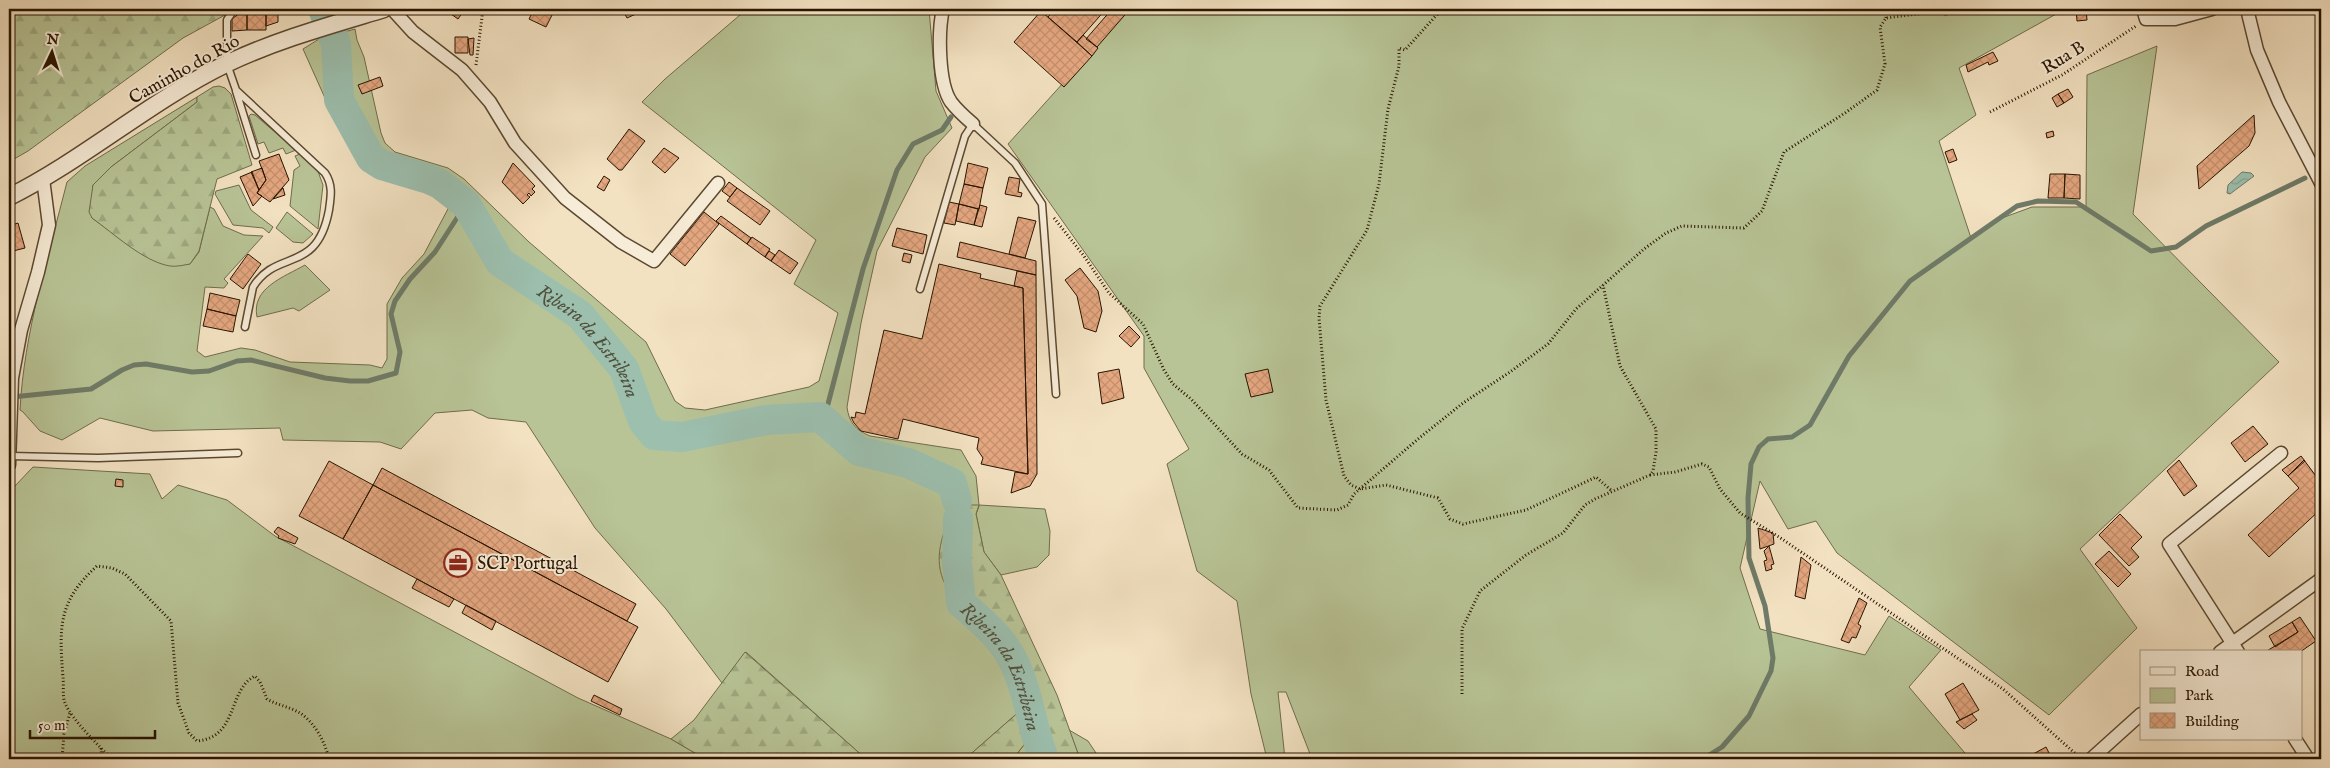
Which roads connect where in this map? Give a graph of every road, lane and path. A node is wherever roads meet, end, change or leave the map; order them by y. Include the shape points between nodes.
1 (384, 9) edge
2 (392, 9) edge
3 (483, 9) edge
4 (943, 9) edge
5 (1442, 9) edge
6 (1887, 9) edge
7 (1939, 9) edge
8 (2212, 9) edge
9 (2247, 9) edge
10 (231, 14) dead end
11 (2145, 14) edge
12 (1886, 18) junction
13 (227, 64) junction
14 (474, 84) junction
15 (236, 90) junction
16 (1990, 112) dead end
17 (973, 124) junction
18 (256, 154) dead end
19 (42, 179) junction
20 (2321, 182) edge
21 (718, 183) dead end
22 (9, 197) edge
23 (1042, 204) junction
24 (1603, 285) junction
25 (920, 289) dead end
26 (245, 327) dead end
27 (1056, 394) dead end
28 (238, 452) dead end
29 (2281, 453) dead end
30 (9, 461) edge
31 (1650, 475) junction
32 (1360, 489) junction
33 (1612, 491) junction
34 (2321, 579) edge
35 (2235, 647) edge
36 (1462, 694) dead end
37 (70, 712) junction
38 (2140, 715) edge
39 (2296, 740) edge
40 (101, 747) junction
41 (62, 759) edge
42 (102, 759) edge
43 (112, 759) edge
44 (329, 759) edge
45 (2082, 759) edge
46 (2091, 759) edge
47 (2308, 759) edge

1 - 13 street, Caminho do Rio via 319,29
2 - 14 street via 412,32 462,70
3 - 14 path
4 - 17 street via 940,62 947,93 950,102
5 - 32 path via 1405,50 1399,48 1399,66 1388,109 1379,184 1367,230 1320,306 1326,400 1344,476 1351,485
6 - 12 path
7 - 12 path
8 - 11 street via 2175,19
9 - 20 street via 2257,50 2279,102
10 - 13 lane via 228,20
11 - 16 path, Rua B via 2062,75
12 - 24 path via 1880,27 1885,64 1877,90 1784,152 1762,212 1744,228 1682,226 1666,233
13 - 15 lane
13 - 19 street, Caminho do Rio via 156,105
14 - 21 street via 490,102 515,143 565,198 621,242 654,261
15 - 18 lane
15 - 26 lane via 325,172 331,181 332,193 326,222 316,245 309,252 265,273 253,287
17 - 23 lane via 1014,163
17 - 25 lane via 965,136
19 - 22 street, Caminho do Rio
19 - 30 street via 49,225 21,330 12,378
23 - 27 lane
23 - 32 path via 1109,292 1143,324 1173,384 1198,405 1242,454 1269,470 1298,508 1337,510 1348,504
24 - 31 path via 1620,366 1656,429 1656,452
24 - 32 path via 1576,309 1548,344 1464,403
28 - 30 lane
29 - 35 street via 2169,544
31 - 33 path
31 - 45 path via 1702,464 1709,467 1720,489 1740,513 2003,689
32 - 33 path via 1386,485 1438,498 1450,519 1463,524 1526,510 1596,477
33 - 36 path via 1585,505 1568,528 1526,555 1480,592 1462,629
34 - 35 street
37 - 40 path
37 - 41 path
37 - 44 path via 64,701 61,661 65,606 80,581 97,566 112,568 126,574 172,621 178,703 189,733 197,740 216,736 245,686 255,676 267,699 300,713 307,720 321,736
38 - 46 street
39 - 47 street
40 - 42 path
40 - 43 path

